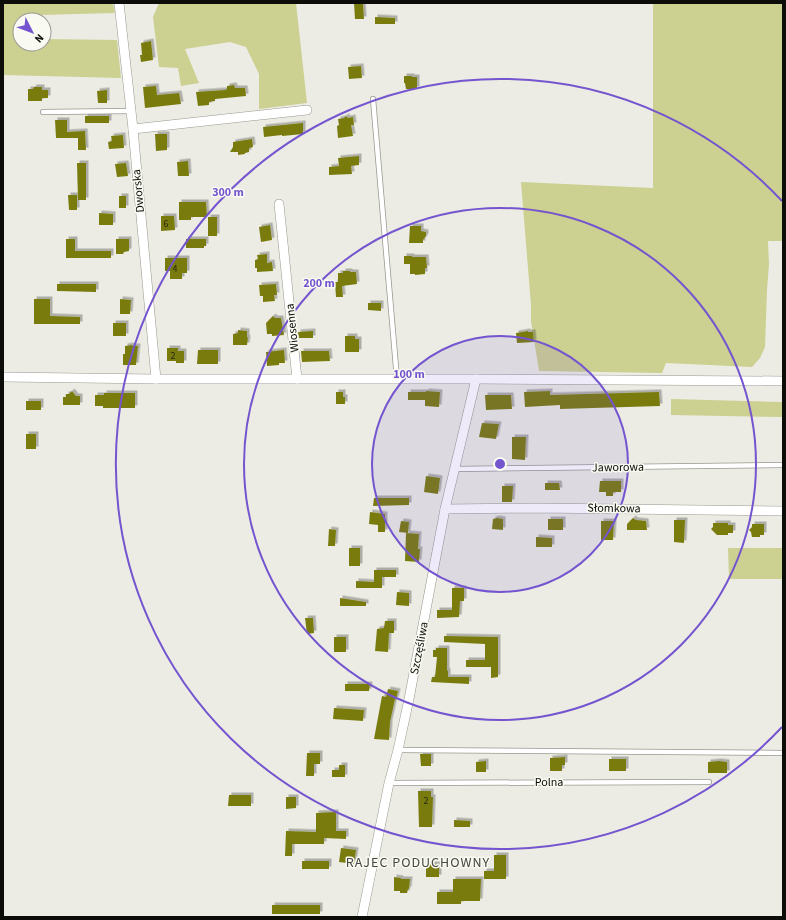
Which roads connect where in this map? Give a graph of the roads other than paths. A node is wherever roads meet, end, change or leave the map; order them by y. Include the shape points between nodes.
1 (119, 3) edge
2 (373, 99) dead end
3 (307, 110) dead end
4 (131, 111) junction
5 (43, 112) dead end
6 (133, 129) junction
7 (279, 204) dead end
8 (3, 377) edge
9 (156, 379) junction
10 (297, 379) junction
11 (397, 379) junction
12 (476, 379) junction
13 (783, 381) edge
14 (783, 465) edge
15 (454, 469) junction
16 (445, 509) junction
17 (783, 511) edge
18 (398, 750) junction
19 (783, 753) edge
20 (709, 782) dead end
21 (388, 783) junction
22 (362, 917) edge

1 - 4 street, Dworska
2 - 11 lane
3 - 6 street
4 - 5 lane
4 - 6 street, Dworska
6 - 9 street, Dworska
7 - 10 street, Wiosenna
8 - 9 street
9 - 10 street
10 - 11 street
11 - 12 street
12 - 13 street
12 - 15 street, Szczęśliwa
14 - 15 lane, Jaworowa
15 - 16 street, Szczęśliwa
16 - 17 street, Słomkowa
16 - 18 street, Szczęśliwa
18 - 19 lane
18 - 21 street, Szczęśliwa
20 - 21 lane, Polna
21 - 22 street, Szczęśliwa

